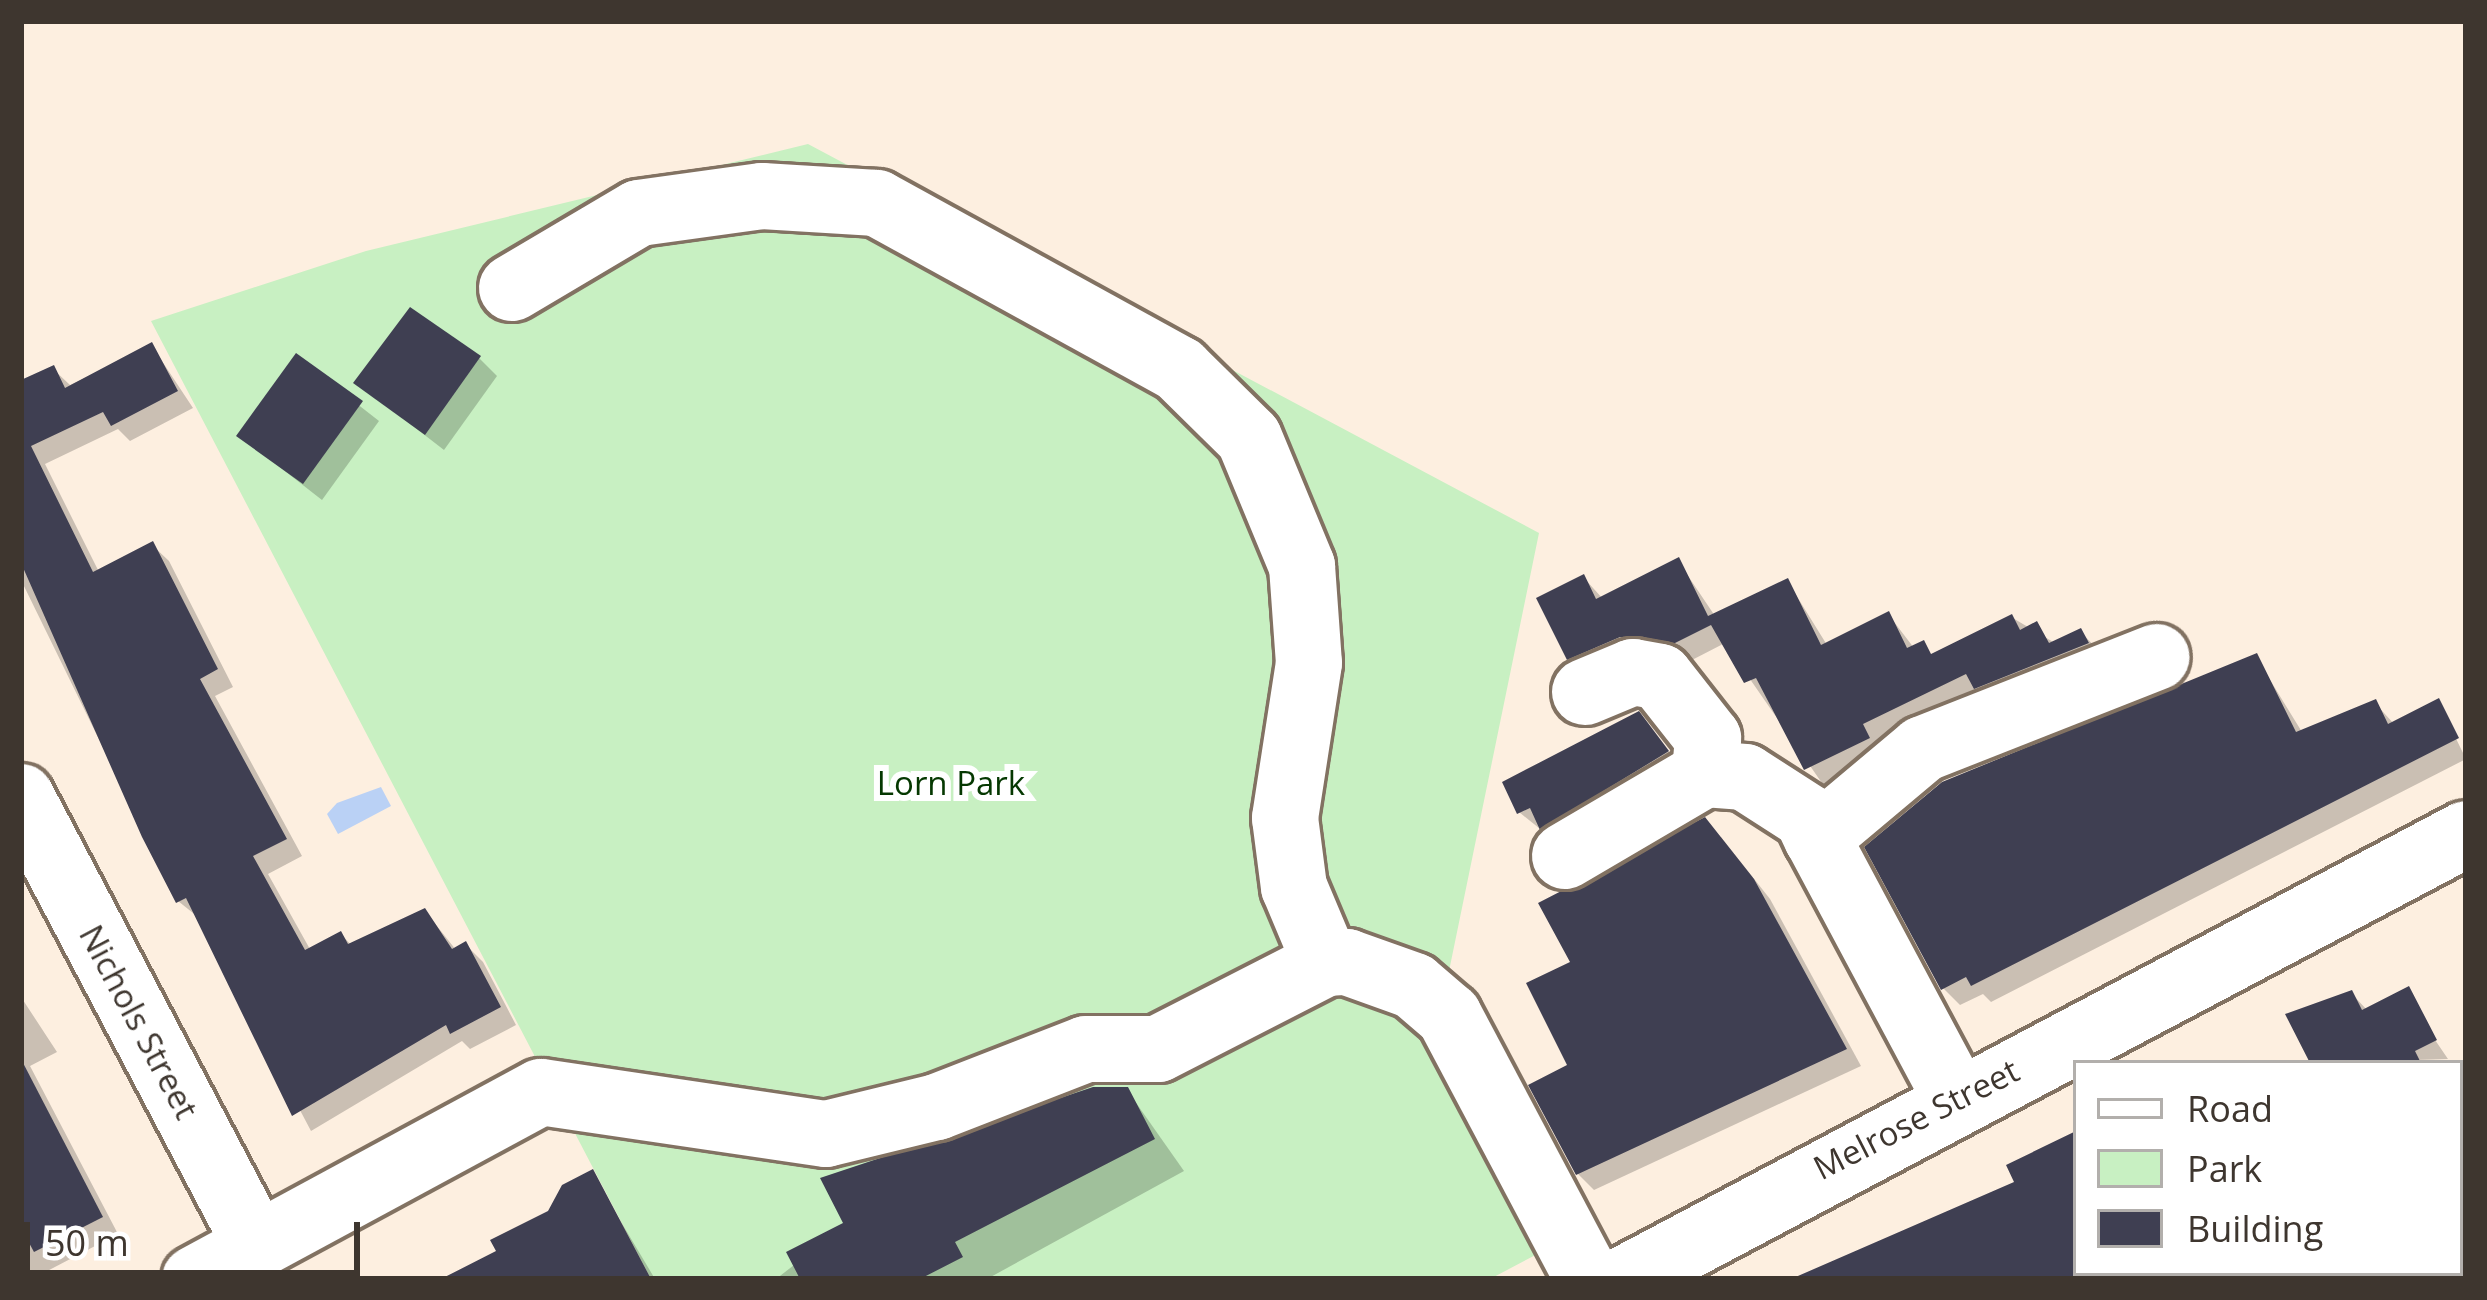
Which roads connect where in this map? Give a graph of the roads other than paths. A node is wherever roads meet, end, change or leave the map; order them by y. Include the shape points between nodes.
1 (512, 288) dead end
2 (2156, 658) dead end
3 (1585, 692) dead end
4 (1705, 774) junction
5 (21, 797) edge
6 (2466, 834) edge
7 (1817, 838) junction
8 (1565, 856) dead end
9 (1325, 963) junction
10 (1956, 1098) junction
11 (257, 1246) junction
12 (195, 1279) edge
13 (1588, 1279) edge
14 (1625, 1279) edge

1 - 9 street via 639,213 762,196 877,203 1179,369 1249,438 1302,566 1309,663 1286,818 1294,887
2 - 7 street via 1923,749
3 - 4 street via 1633,672 1660,677 1708,738
4 - 7 street via 1745,777 1807,817
4 - 8 street
5 - 11 street, Nichols Street
6 - 10 street, Melrose Street
7 - 10 street
9 - 11 street via 1158,1049 1086,1049 937,1108 826,1134 542,1092
9 - 13 street via 1375,968 1449,1016
10 - 14 street, Melrose Street
11 - 12 street

